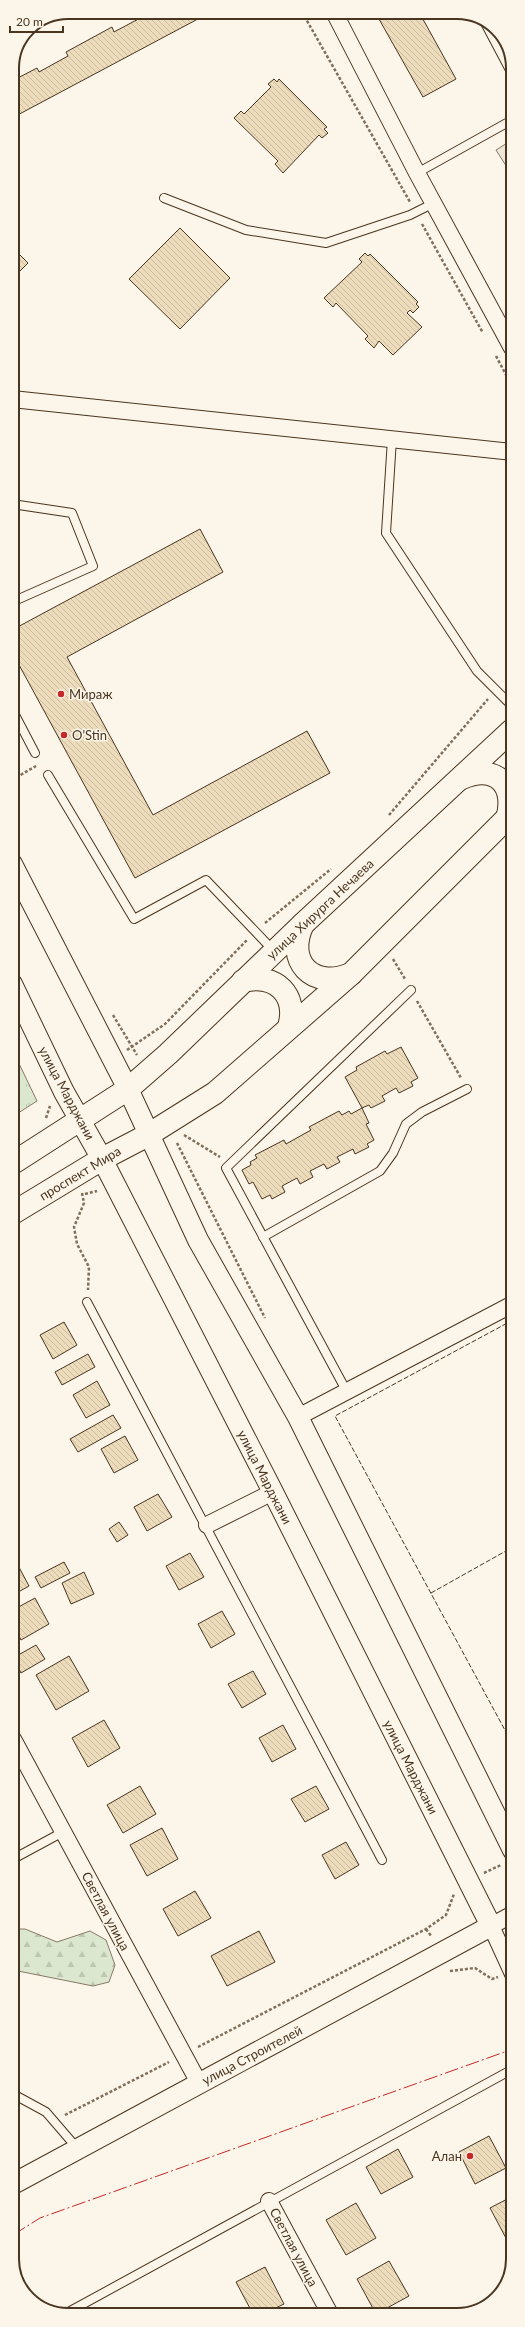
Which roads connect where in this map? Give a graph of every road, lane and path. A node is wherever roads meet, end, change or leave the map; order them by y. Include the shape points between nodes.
1 (306, 19) edge
2 (338, 19) edge
3 (490, 32) edge
4 (505, 61) edge
5 (506, 123) edge
6 (418, 173) junction
7 (164, 198) dead end
8 (434, 203) junction
9 (416, 213) junction
10 (485, 337) dead end
11 (506, 337) edge
12 (493, 351) dead end
13 (506, 375) edge
14 (19, 400) edge
15 (392, 439) junction
16 (506, 451) edge
17 (19, 505) edge
18 (19, 599) edge
19 (506, 683) edge
20 (498, 691) junction
21 (506, 700) edge
22 (19, 722) edge
23 (506, 736) edge
24 (35, 753) dead end
25 (41, 763) dead end
26 (48, 775) dead end
27 (19, 776) edge
28 (462, 778) junction
29 (506, 788) edge
30 (386, 818) dead end
31 (506, 820) edge
32 (332, 868) dead end
33 (19, 878) edge
34 (303, 924) junction
35 (255, 932) junction
36 (274, 951) junction
37 (393, 958) dead end
38 (350, 974) junction
39 (244, 981) junction
40 (412, 990) junction
41 (19, 999) edge
42 (289, 1027) junction
43 (122, 1054) dead end
44 (128, 1089) junction
45 (467, 1089) joint
46 (52, 1103) dead end
47 (82, 1120) junction
48 (44, 1121) dead end
49 (182, 1133) dead end
50 (148, 1134) junction
51 (19, 1159) edge
52 (102, 1159) junction
53 (231, 1163) junction
54 (83, 1194) dead end
55 (19, 1209) edge
56 (263, 1238) junction
57 (87, 1302) joint
58 (506, 1308) edge
59 (347, 1392) junction
60 (298, 1417) junction
61 (273, 1492) junction
62 (207, 1526) junction
63 (19, 1750) edge
64 (63, 1832) junction
65 (506, 1848) edge
66 (19, 1856) edge
67 (506, 1858) edge
68 (382, 1860) dead end
69 (468, 1880) junction
70 (506, 1918) edge
71 (491, 1926) junction
72 (506, 1959) edge
73 (444, 1974) dead end
74 (506, 1974) edge
75 (183, 2054) junction
76 (506, 2073) edge
77 (199, 2083) junction
78 (19, 2096) edge
79 (54, 2121) junction
80 (78, 2149) junction
81 (19, 2181) edge
82 (269, 2202) junction
83 (76, 2308) edge
84 (327, 2308) edge

1 - 9 path
2 - 6 street
3 - 4 lane
5 - 6 lane
6 - 8 street
7 - 9 lane via 246,230 326,243
8 - 9 lane
8 - 11 street
9 - 10 path
12 - 13 path
14 - 15 street
15 - 16 street
15 - 20 lane via 386,533 477,671
17 - 18 lane via 72,513 93,566
19 - 20 path
20 - 21 lane
20 - 30 path via 484,702
22 - 24 lane
23 - 28 main road, улица Хирурга Нечаева
25 - 27 path
26 - 35 lane via 134,919 206,880
28 - 29 main road via 475,773 488,773 501,780
28 - 34 main road, улица Хирурга Нечаева
31 - 38 main road
32 - 35 path
33 - 44 street
34 - 36 main road, улица Хирурга Нечаева
34 - 38 main road via 297,936 296,950 301,963 311,974 330,980 337,980
35 - 36 lane
35 - 43 path via 165,1024
36 - 39 main road, улица Хирурга Нечаева
37 - 40 path
38 - 42 main road
39 - 42 main road via 264,979 282,989 291,1007
39 - 44 main road, улица Хирурга Нечаева
40 - 45 path
40 - 53 lane
41 - 47 street, улица Марджани via 64,1092
42 - 50 main road via 215,1093
44 - 47 main road
44 - 50 street
45 - 56 lane via 422,1112 406,1124 393,1153 380,1171
46 - 48 path
47 - 51 main road
47 - 52 street, улица Марджани
49 - 53 path
50 - 52 main road, проспект Мира
50 - 60 street via 198,1240
52 - 55 main road, проспект Мира
52 - 61 street, улица Марджани
53 - 56 lane via 226,1168
54 - 57 path via 84,1203 74,1227 77,1244 89,1267
56 - 59 lane
57 - 62 lane
58 - 59 street
59 - 60 street
60 - 65 street
61 - 62 street
61 - 69 street, улица Марджани
62 - 68 lane
63 - 64 street, Светлая улица
64 - 66 lane
64 - 75 street, Светлая улица
67 - 69 path
69 - 71 street, улица Марджани
69 - 75 path via 456,1888 446,1915 426,1929
70 - 71 street
71 - 72 street, улица Марджани
71 - 77 street, улица Строителей
73 - 74 path via 451,1970 475,1968 492,1979
75 - 77 street, Светлая улица
75 - 79 path
76 - 82 lane
77 - 80 street, улица Строителей
78 - 79 lane via 46,2112
79 - 80 lane
80 - 81 street, улица Строителей
82 - 83 lane
82 - 84 street, Светлая улица

